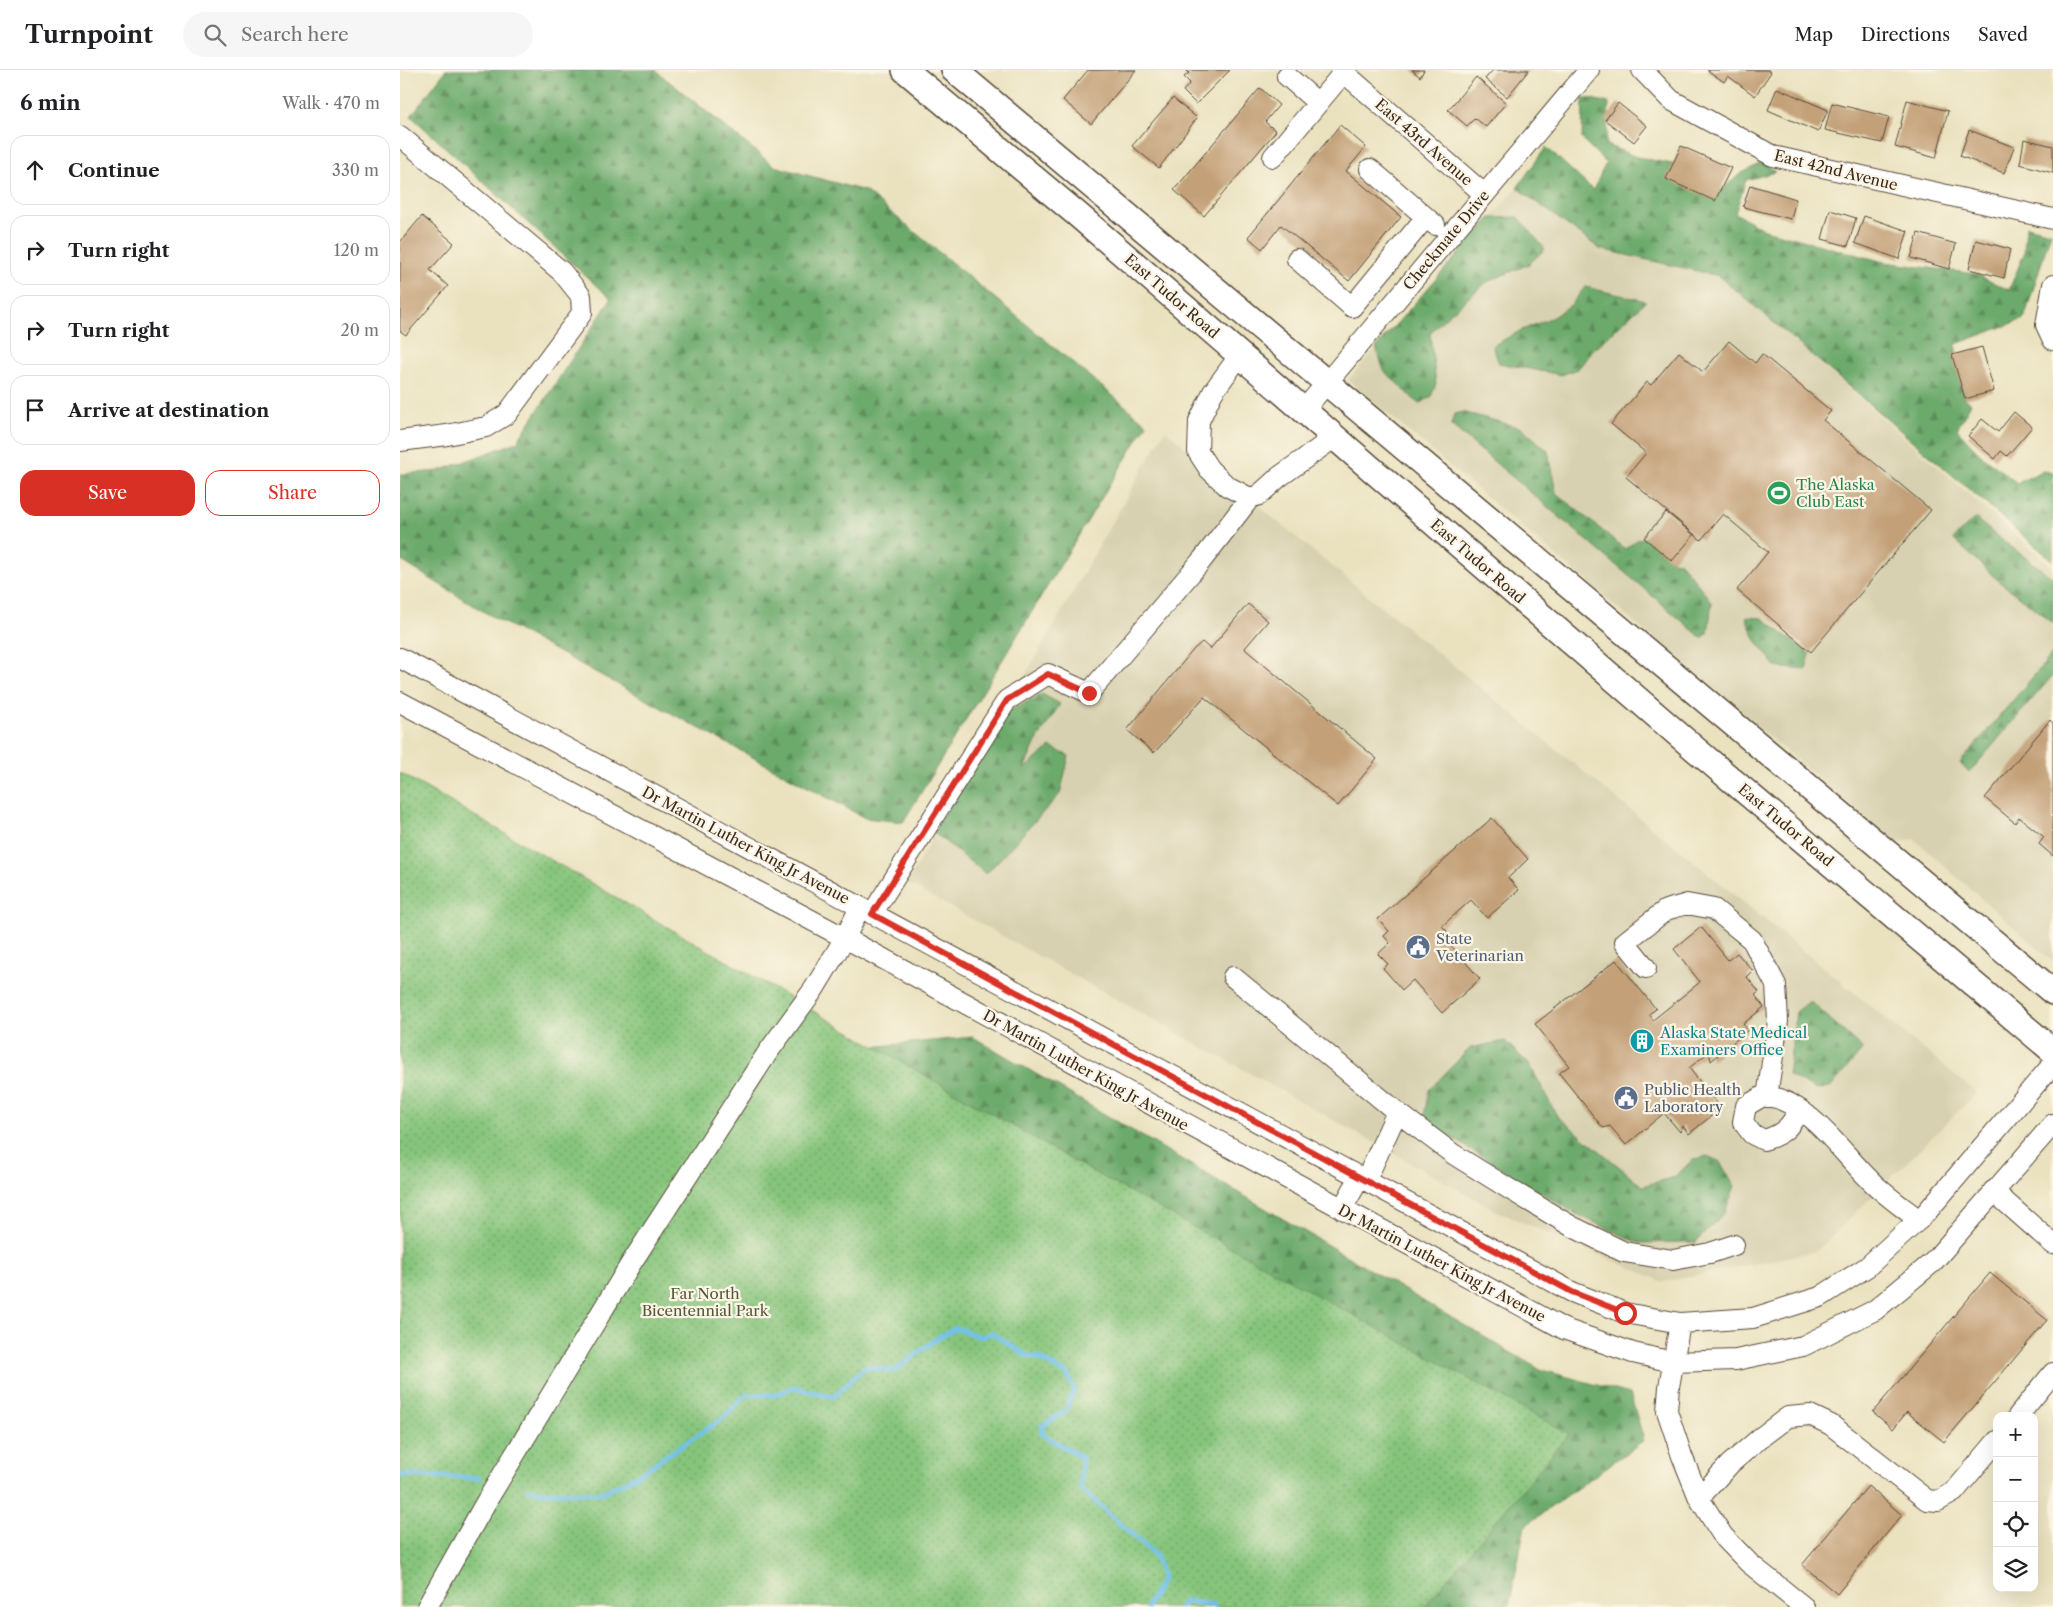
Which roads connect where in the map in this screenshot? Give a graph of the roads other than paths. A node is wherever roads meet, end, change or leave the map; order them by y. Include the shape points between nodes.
1 (906, 70) edge
2 (954, 70) edge
3 (1588, 70) edge
4 (1642, 70) edge
5 (1342, 71) edge
6 (1287, 76) dead end
7 (1318, 103) junction
8 (400, 136) edge
9 (1273, 157) dead end
10 (1370, 169) dead end
11 (1484, 194) junction
12 (1426, 217) junction
13 (2053, 219) edge
14 (1448, 236) junction
15 (1297, 259) dead end
16 (2053, 285) edge
17 (1352, 307) junction
18 (1374, 326) junction
19 (2053, 340) edge
20 (1240, 355) junction
21 (1326, 383) junction
22 (1304, 410) junction
23 (1335, 437) junction
24 (400, 440) edge
25 (1250, 498) junction
26 (400, 658) edge
27 (400, 702) edge
28 (866, 910) junction
29 (845, 938) junction
30 (1646, 968) dead end
31 (1234, 977) dead end
32 (2053, 992) edge
33 (2053, 1051) edge
34 (2053, 1064) edge
35 (1767, 1097) junction
36 (1798, 1110) junction
37 (1396, 1112) junction
38 (2053, 1124) edge
39 (1363, 1178) junction
40 (1993, 1192) junction
41 (1342, 1209) junction
42 (1919, 1220) junction
43 (2053, 1244) edge
44 (1734, 1245) dead end
45 (1680, 1323) junction
46 (1673, 1362) junction
47 (2053, 1373) edge
48 (2021, 1412) edge
49 (1993, 1446) edge
50 (1699, 1498) junction
51 (427, 1607) edge
52 (1804, 1607) edge

1 - 20 main road, East Tudor Road
2 - 21 main road
3 - 11 street, Checkmate Drive
4 - 13 street, East 42nd Avenue via 1671,100 1773,156
5 - 7 street
5 - 11 street, East 43rd Avenue
6 - 7 street
7 - 9 street
8 - 24 street via 562,272 580,296 582,313 507,414 486,427
10 - 12 street
11 - 14 street, Checkmate Drive
12 - 14 street
12 - 17 street
14 - 18 street, Checkmate Drive
15 - 17 street
16 - 19 street via 2046,325
17 - 18 street
18 - 21 street, Checkmate Drive
20 - 22 main road, East Tudor Road
20 - 25 street via 1213,392 1199,421 1198,452 1209,469 1227,486
21 - 22 street, Checkmate Drive
21 - 32 main road
22 - 23 main road, East Tudor Road
23 - 25 street via 1259,495
23 - 33 main road, East Tudor Road via 1695,749
25 - 28 street via 1089,693 1048,674 1007,700
26 - 28 street, Dr Martin Luther King Jr Avenue
27 - 29 street, Dr Martin Luther King Jr Avenue
28 - 29 street
28 - 39 street, Dr Martin Luther King Jr Avenue
29 - 41 street, Dr Martin Luther King Jr Avenue
29 - 51 street via 630,1265 486,1502
30 - 35 street via 1625,942 1666,910 1687,904 1714,909 1752,940 1776,986 1778,1021
31 - 37 street
34 - 42 street, Dr Martin Luther King Jr Avenue
35 - 36 street via 1781,1099
35 - 36 street via 1746,1106 1743,1122 1752,1134 1764,1140 1789,1128
36 - 42 street via 1833,1140 1886,1195
37 - 39 street
37 - 44 street via 1453,1154 1520,1196 1624,1252 1674,1260
38 - 40 street, Dr Martin Luther King Jr Avenue
39 - 41 street
39 - 45 street, Dr Martin Luther King Jr Avenue via 1572,1292 1625,1313
40 - 43 street
40 - 46 street, Dr Martin Luther King Jr Avenue via 1932,1262 1875,1310 1803,1346 1736,1360
41 - 46 street, Dr Martin Luther King Jr Avenue via 1564,1329 1633,1353
42 - 45 street, Dr Martin Luther King Jr Avenue via 1867,1268 1820,1297 1753,1318
45 - 46 street
46 - 50 street via 1667,1411
47 - 48 street
49 - 50 street via 1954,1492 1938,1501 1927,1500 1831,1425 1810,1415 1788,1417 1730,1464
50 - 52 street via 1722,1536 1749,1563

